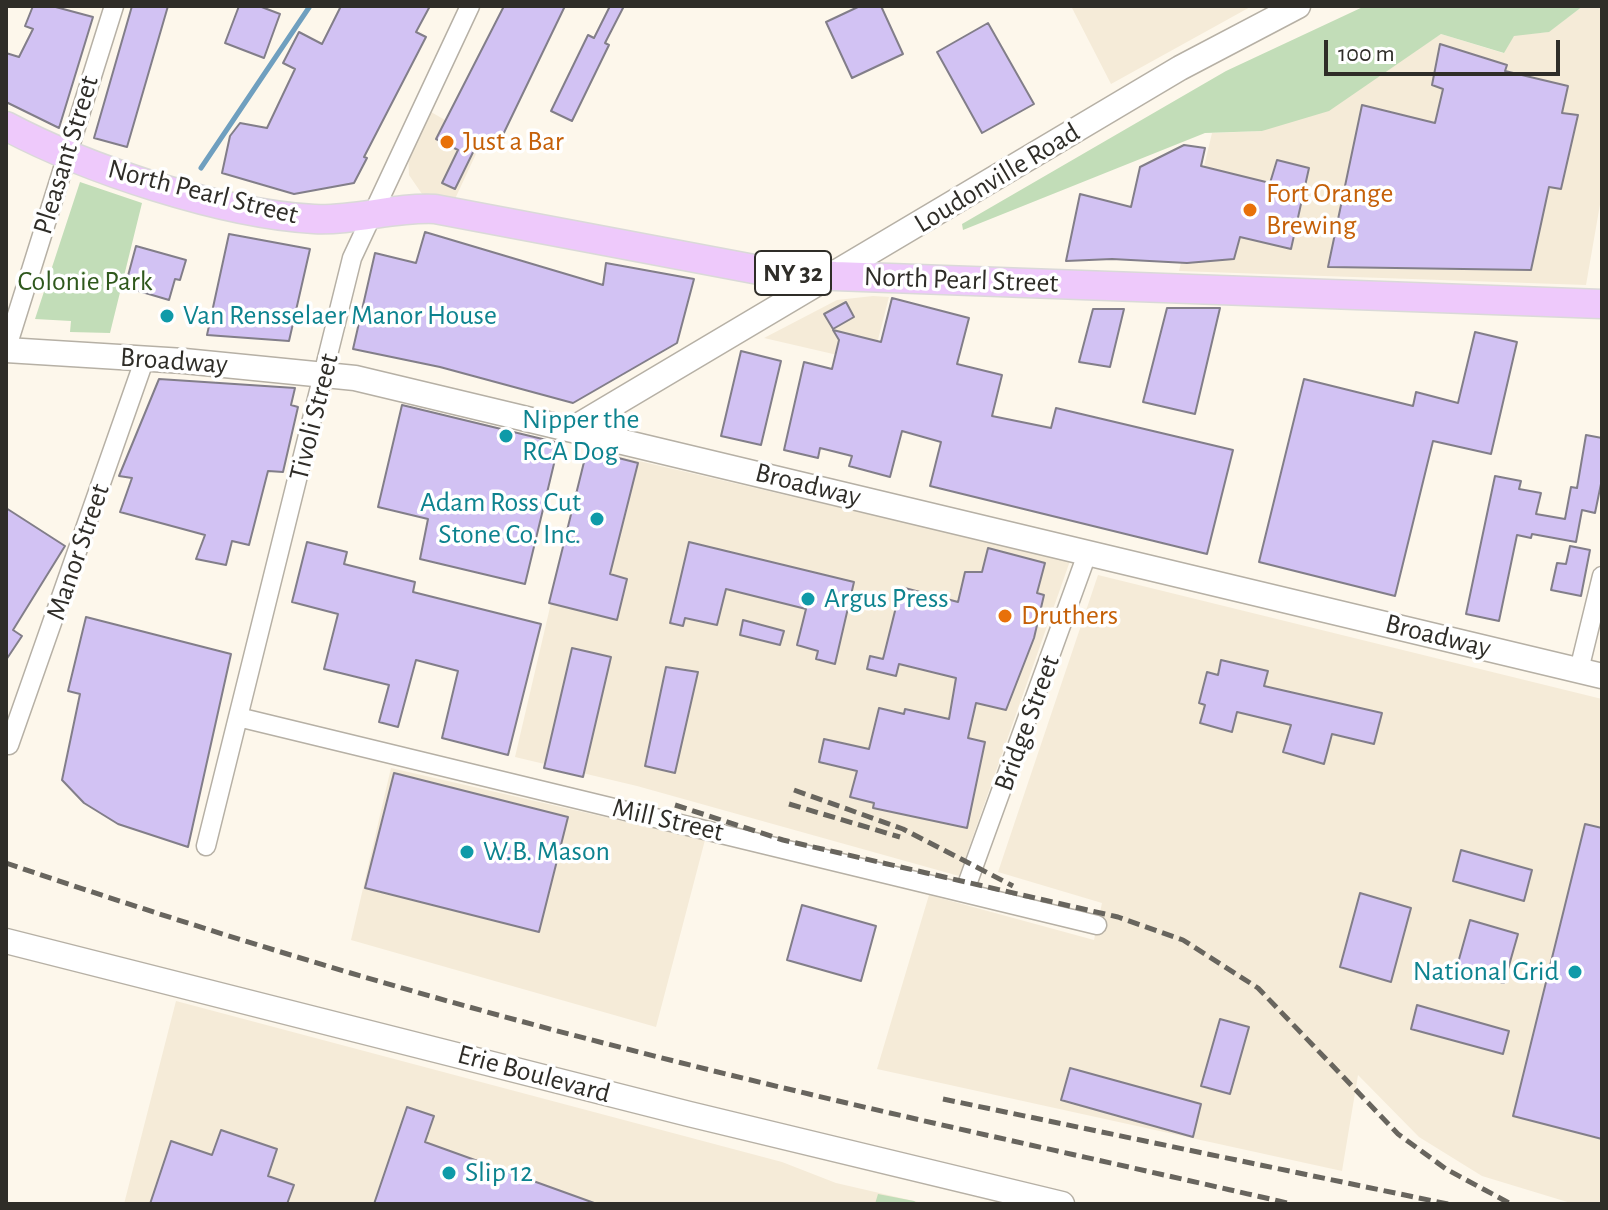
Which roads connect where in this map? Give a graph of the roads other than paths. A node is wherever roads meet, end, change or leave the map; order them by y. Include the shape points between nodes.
1 (114, 6) edge
2 (470, 6) edge
3 (1298, 6) edge
4 (6, 126) edge
5 (65, 152) junction
6 (374, 212) junction
7 (835, 276) junction
8 (1602, 304) edge
9 (6, 350) edge
10 (145, 358) junction
11 (326, 373) junction
12 (574, 428) junction
13 (1087, 554) junction
14 (1602, 576) edge
15 (1591, 673) edge
16 (238, 717) junction
17 (9, 745) dead end
18 (206, 846) dead end
19 (965, 890) junction
20 (1097, 925) dead end
21 (6, 941) edge
22 (1062, 1204) edge

1 - 5 street, Pleasant Street
2 - 6 street, Tivoli Street
3 - 7 street, Loudonville Road via 1180,68
4 - 5 main road, North Pearl Street / NY 32
5 - 6 main road, North Pearl Street / NY 32 via 118,175 276,213 315,219
5 - 9 street, Pleasant Street
6 - 7 main road, North Pearl Street / NY 32 via 435,209 759,270
6 - 11 street, Tivoli Street via 352,258
7 - 8 main road, North Pearl Street / NY 32
7 - 12 street, Loudonville Road
9 - 10 street, Broadway
10 - 11 street, Broadway
10 - 17 street, Manor Street
11 - 12 street, Broadway
11 - 16 street, Tivoli Street
12 - 13 street, Broadway
13 - 15 street, Broadway
13 - 19 street, Bridge Street
14 - 15 street
16 - 18 street, Tivoli Street
16 - 19 street, Mill Street
19 - 20 street, Mill Street
21 - 22 street, Erie Boulevard

